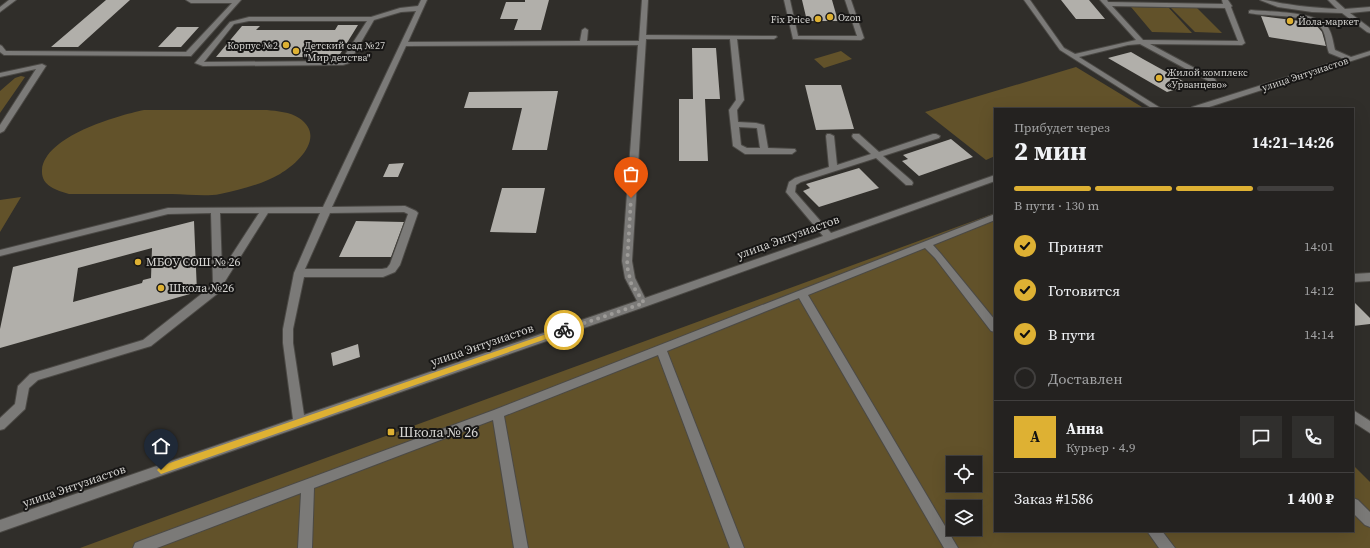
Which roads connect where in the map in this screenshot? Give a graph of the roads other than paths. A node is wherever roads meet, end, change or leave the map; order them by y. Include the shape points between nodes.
1 (13, 0) edge
2 (189, 0) edge
3 (424, 0) edge
4 (645, 0) edge
5 (787, 0) edge
6 (848, 0) edge
7 (1027, 0) edge
8 (1168, 0) edge
9 (1263, 0) edge
10 (1331, 0) edge
11 (238, 1) edge
12 (1105, 2) edge
13 (1148, 2) edge
14 (1227, 3) edge
15 (1174, 5) junction
16 (1370, 9) edge
17 (0, 10) edge
18 (419, 10) junction
19 (1344, 11) junction
20 (1251, 12) dead end
21 (372, 19) junction
22 (585, 30) dead end
23 (1369, 31) edge
24 (774, 36) dead end
25 (733, 37) junction
26 (642, 40) junction
27 (1141, 42) junction
28 (583, 43) junction
29 (403, 44) junction
30 (0, 47) edge
31 (1370, 53) edge
32 (1074, 56) junction
33 (1351, 59) junction
34 (0, 75) edge
35 (1212, 81) dead end
36 (1156, 108) edge
37 (1198, 108) edge
38 (735, 124) junction
39 (0, 131) edge
40 (830, 136) dead end
41 (856, 136) dead end
42 (936, 136) dead end
43 (792, 150) dead end
44 (764, 151) junction
45 (877, 155) junction
46 (833, 169) junction
47 (994, 178) edge
48 (909, 183) dead end
49 (215, 210) junction
50 (265, 210) junction
51 (326, 210) junction
52 (994, 217) edge
53 (828, 236) junction
54 (927, 245) junction
55 (0, 253) edge
56 (299, 274) junction
57 (1370, 277) edge
58 (1354, 278) edge
59 (218, 285) junction
60 (802, 294) junction
61 (644, 303) junction
62 (994, 327) edge
63 (660, 349) junction
64 (498, 413) junction
65 (1354, 417) edge
66 (299, 422) junction
67 (0, 425) edge
68 (1370, 428) edge
69 (308, 484) junction
70 (1354, 505) edge
71 (1370, 522) edge
72 (0, 526) edge
73 (1155, 532) edge
74 (140, 548) edge
75 (305, 548) edge
76 (521, 548) edge
77 (737, 548) edge
78 (951, 548) edge
79 (1168, 548) edge

1 - 17 street
2 - 11 street
3 - 18 street
4 - 26 street
5 - 6 street via 795,38 861,38
7 - 32 street via 1062,49
8 - 15 street
9 - 19 street via 1305,9
10 - 19 street
11 - 30 street via 188,54 4,53
12 - 13 street
12 - 27 street
13 - 15 street
14 - 15 street
14 - 27 street via 1242,43
16 - 19 street
18 - 21 street via 400,10
18 - 29 street
19 - 23 street
20 - 33 street via 1317,21 1323,26 1332,51
21 - 21 street via 343,63 199,62 232,24 240,20
22 - 28 street
24 - 25 street
25 - 26 street
25 - 38 street via 740,100 733,110
26 - 28 street
26 - 61 street via 627,266 631,283
27 - 32 street
27 - 35 street
28 - 29 street
29 - 51 street
31 - 33 street, улица Энтузиастов
32 - 36 street
33 - 37 street, улица Энтузиастов
34 - 39 street via 42,66
38 - 44 street via 738,148 745,151
38 - 44 street via 756,124 761,127
40 - 46 street
41 - 45 street
42 - 45 street
43 - 44 street
45 - 46 street
45 - 48 street
46 - 53 street via 798,180 790,188 795,199
47 - 53 street, улица Энтузиастов
49 - 50 street
49 - 55 street via 168,211
49 - 59 street
50 - 51 street
50 - 59 street
51 - 56 street
51 - 56 street via 405,209 410,210 413,216 391,270 383,273
52 - 54 street
53 - 61 street, улица Энтузиастов
54 - 60 street
54 - 62 street
56 - 66 street via 288,329 288,343
57 - 58 street
59 - 67 street via 149,342 34,377 24,386 21,406
60 - 63 street
60 - 78 street
61 - 66 street, улица Энтузиастов
63 - 64 street
63 - 77 street
64 - 69 street
64 - 76 street
65 - 68 street
66 - 72 street, улица Энтузиастов
69 - 74 street
69 - 75 street
70 - 71 street
73 - 79 street

